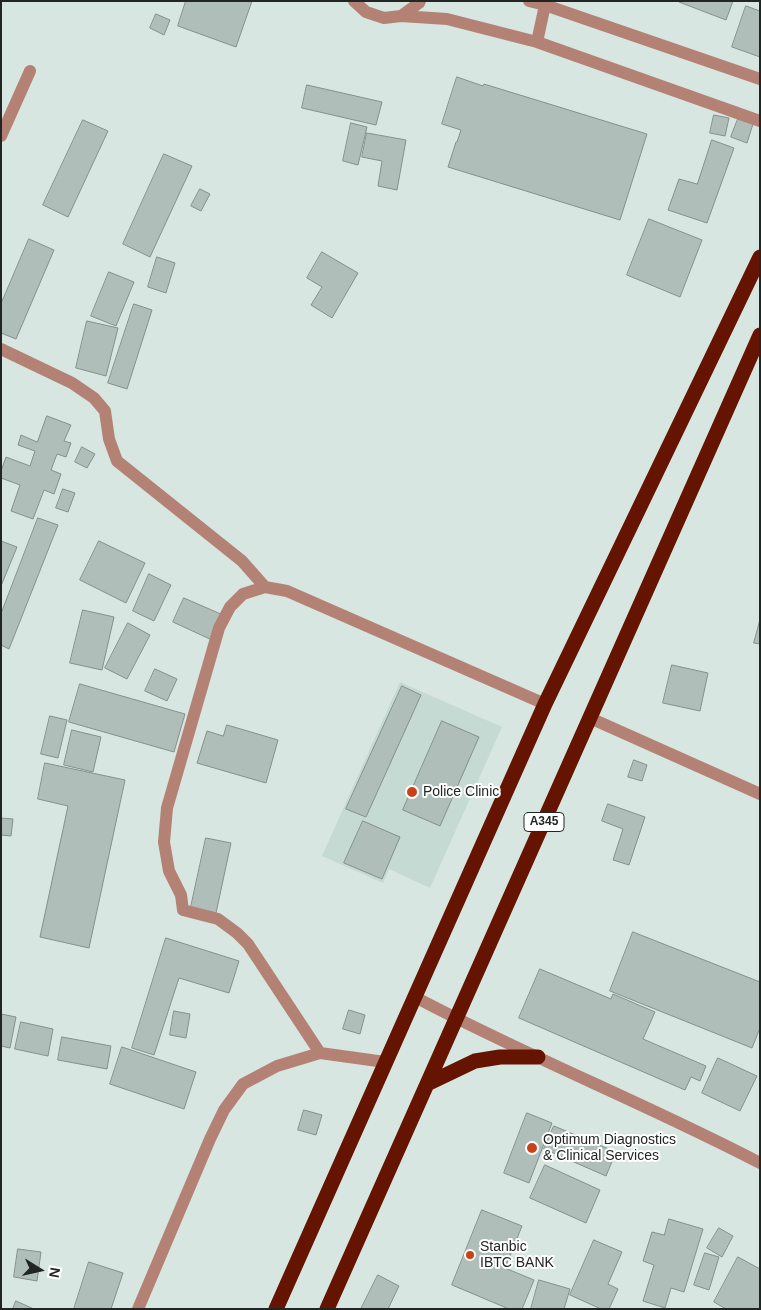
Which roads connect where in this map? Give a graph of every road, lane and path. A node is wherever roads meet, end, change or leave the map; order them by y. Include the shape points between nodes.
1 (354, 1) edge
2 (420, 1) edge
3 (530, 1) edge
4 (546, 5) junction
5 (401, 16) junction
6 (537, 42) junction
7 (30, 71) dead end
8 (760, 78) edge
9 (760, 121) edge
10 (1, 136) edge
11 (760, 257) edge
12 (760, 334) edge
13 (1, 349) edge
14 (266, 587) junction
15 (545, 704) junction
16 (590, 718) junction
17 (760, 794) edge
18 (415, 997) junction
19 (456, 1019) junction
20 (320, 1053) junction
21 (538, 1057) junction
22 (385, 1062) junction
23 (427, 1084) junction
24 (760, 1163) edge
25 (138, 1309) edge
26 (276, 1309) edge
27 (327, 1309) edge

1 - 5 street via 366,12 384,18
2 - 5 street
3 - 4 street
4 - 6 street
4 - 8 street
5 - 6 street via 447,19
6 - 9 street
7 - 10 street
11 - 15 highway
12 - 16 highway, A345
13 - 14 street via 72,383 94,398 104,411 117,461 242,561
14 - 15 street via 286,591
14 - 20 street via 243,594 230,607 219,628 167,808 164,842 168,871 181,895 184,910 218,919 248,944
15 - 18 highway
16 - 17 street
16 - 19 highway, A345
18 - 19 street
18 - 22 highway
19 - 21 street
19 - 23 highway, A345
20 - 22 street
20 - 25 street via 277,1066 243,1084 224,1110
21 - 23 highway via 475,1061
21 - 24 street
22 - 26 highway
23 - 27 highway, A345

